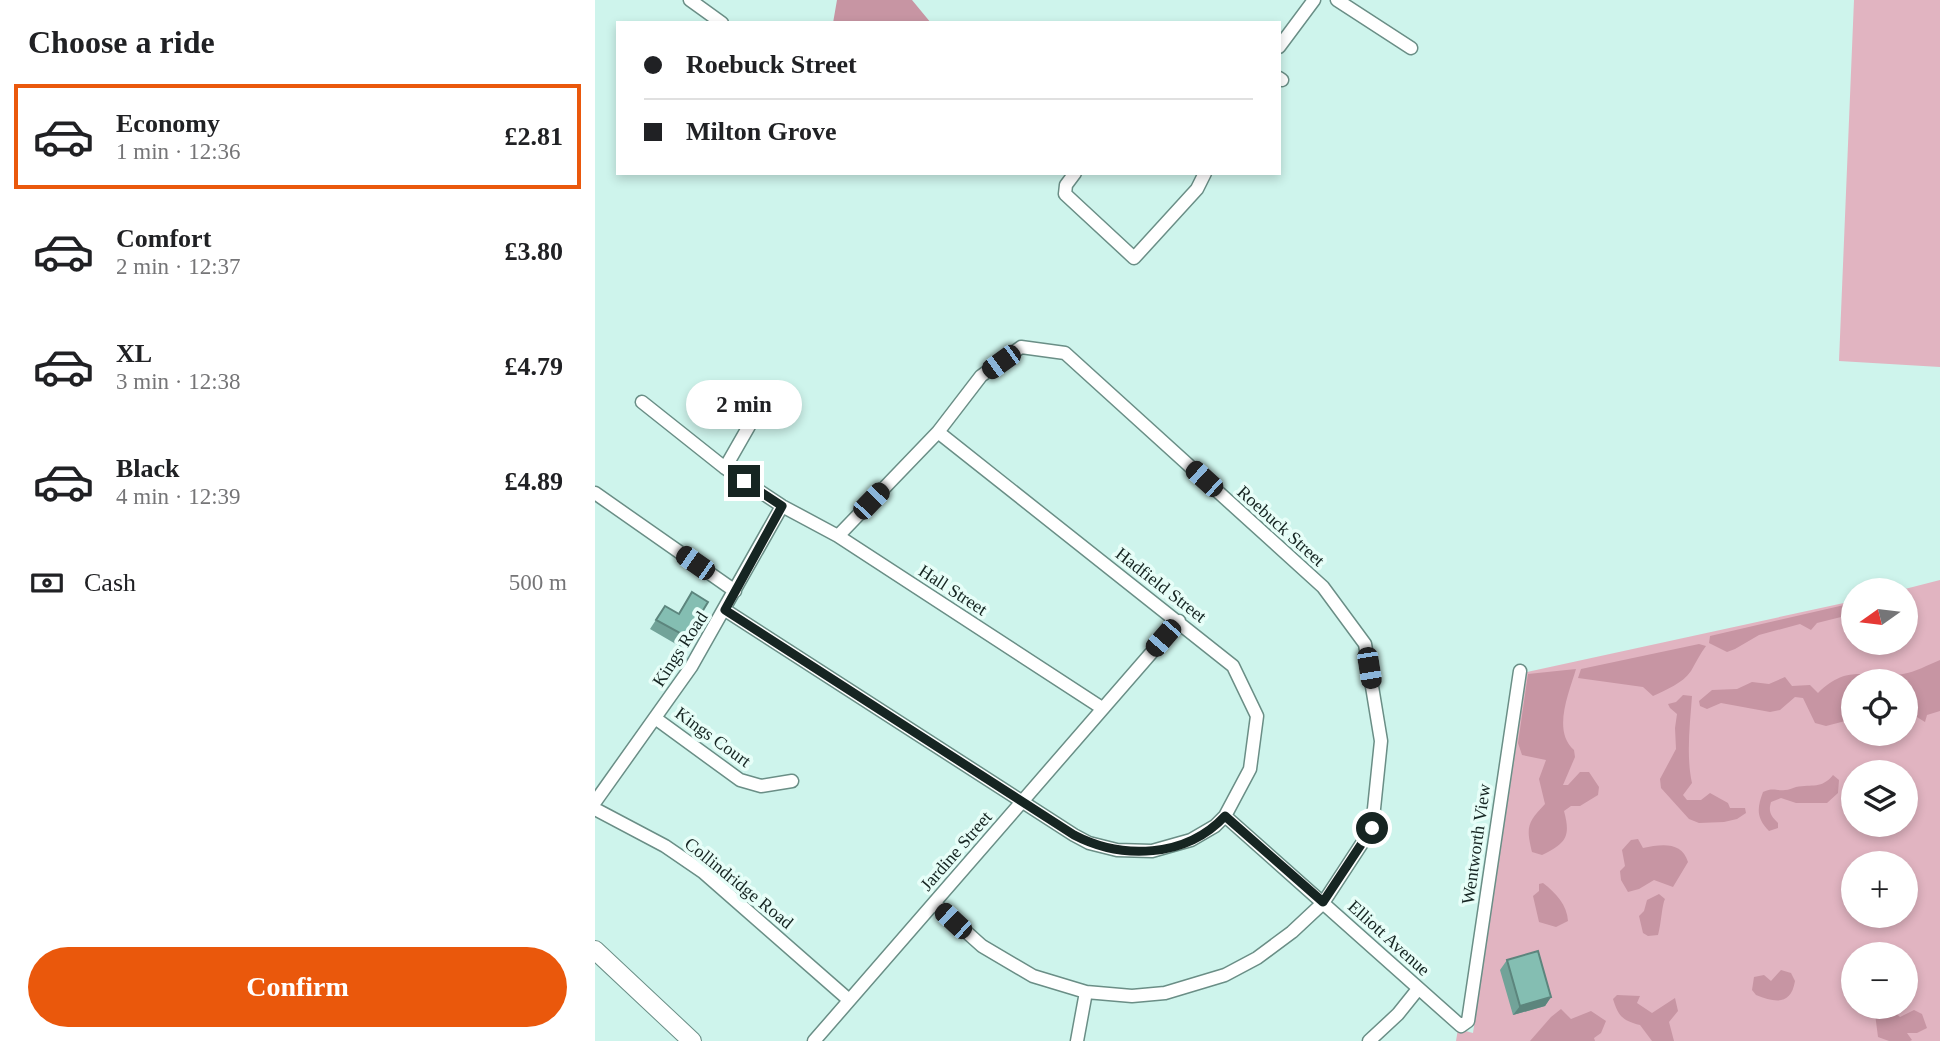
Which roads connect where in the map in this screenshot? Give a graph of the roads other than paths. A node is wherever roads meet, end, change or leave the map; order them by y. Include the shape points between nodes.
1 (690, 0) edge
2 (1314, 0) edge
3 (1337, 0) edge
4 (719, 21) edge
5 (1281, 44) edge
6 (1411, 48) dead end
7 (1074, 175) edge
8 (1204, 175) edge
9 (732, 391) dead end
10 (642, 402) dead end
11 (938, 432) junction
12 (725, 468) junction
13 (595, 493) edge
14 (782, 506) junction
15 (838, 536) junction
16 (736, 590) junction
17 (725, 610) junction
18 (1179, 621) junction
19 (1520, 671) dead end
20 (1102, 708) junction
21 (655, 718) junction
22 (792, 780) dead end
23 (1022, 801) junction
24 (595, 802) edge
25 (595, 808) edge
26 (1225, 816) junction
27 (1323, 902) junction
28 (934, 904) junction
29 (595, 950) edge
30 (1418, 989) junction
31 (1086, 992) junction
32 (849, 1000) junction
33 (1468, 1021) joint
34 (692, 1041) edge
35 (814, 1041) edge
36 (1077, 1041) edge
37 (1369, 1041) edge

1 - 4 street
2 - 5 street
3 - 6 street
7 - 8 street via 1065,194 1134,258 1197,189
9 - 12 street via 751,409 749,426
10 - 12 street, Hall Street
11 - 15 street, Roebuck Street
11 - 18 street, Hadfield Street
11 - 27 street, Roebuck Street via 981,376 1021,347 1065,352 1323,587 1365,644 1381,741 1372,828
12 - 14 street, Hall Street
13 - 16 street
14 - 15 street, Hall Street
14 - 16 street, Kings Road
15 - 20 street, Hall Street
16 - 17 street, Kings Road
17 - 21 street, Kings Road
17 - 23 street
18 - 20 street, Jardine Street
18 - 26 street, Hadfield Street via 1233,666 1257,716 1250,769
19 - 33 street, Wentworth View
20 - 23 street, Jardine Street
21 - 22 street, Kings Court via 740,780 761,786
21 - 24 street, Kings Road
23 - 26 street via 1089,843 1135,852 1191,840
23 - 28 street, Jardine Street
25 - 32 street, Collindridge Road via 703,872
26 - 27 street, Elliott Avenue
27 - 30 street, Elliott Avenue
27 - 31 street, Roebuck Street via 1292,932 1225,975 1148,995
28 - 31 street, Roebuck Street via 982,946 1019,970
28 - 32 street, Jardine Street
29 - 34 main road
30 - 33 street, Elliott Avenue via 1461,1026
30 - 37 street
31 - 36 street
32 - 35 street, Jardine Street

